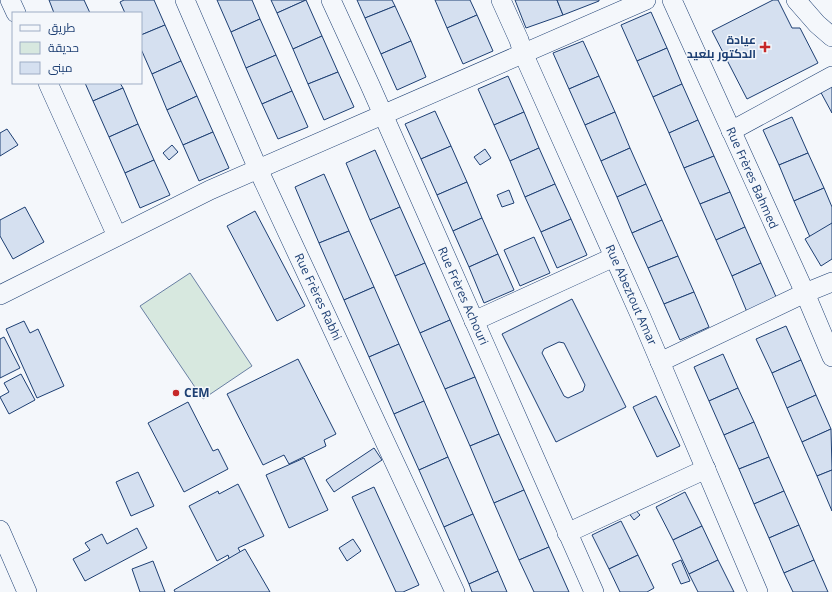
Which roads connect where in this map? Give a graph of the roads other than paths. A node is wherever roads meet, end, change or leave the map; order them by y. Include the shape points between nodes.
1 (10, 0) edge
2 (185, 0) edge
3 (331, 0) edge
4 (501, 0) edge
5 (646, 0) edge
6 (672, 0) edge
7 (796, 0) edge
8 (16, 12) edge
9 (832, 37) edge
10 (523, 53) junction
11 (832, 76) edge
12 (48, 84) edge
13 (382, 115) junction
14 (731, 131) junction
15 (258, 169) junction
16 (117, 236) junction
17 (614, 257) junction
18 (832, 282) edge
19 (805, 293) junction
20 (0, 295) edge
21 (474, 321) junction
22 (832, 357) edge
23 (660, 362) junction
24 (706, 469) junction
25 (0, 530) edge
26 (567, 533) junction
27 (27, 592) edge
28 (455, 592) edge
29 (594, 592) edge
30 (758, 592) edge

1 - 8 street
2 - 15 street, Rue Frères Rabhi
3 - 13 street, Rue Frères Achouri
4 - 10 street, Rue Abeztout Amar
5 - 10 street
6 - 14 street, Rue Frères Bahmed
7 - 9 street
10 - 13 street
10 - 17 street, Rue Abeztout Amar
11 - 14 street
12 - 16 street
13 - 15 street
13 - 21 street, Rue Frères Achouri
14 - 19 street, Rue Frères Bahmed
15 - 16 street
15 - 28 street, Rue Frères Rabhi
16 - 20 street
17 - 21 street
17 - 23 street, Rue Abeztout Amar
18 - 19 street
19 - 22 street, Rue Frères Bahmed
19 - 23 street
21 - 26 street, Rue Frères Achouri
23 - 24 street, Rue Abeztout Amar
24 - 26 street
24 - 30 street, Rue Abeztout Amar
25 - 27 street
26 - 29 street, Rue Frères Achouri

